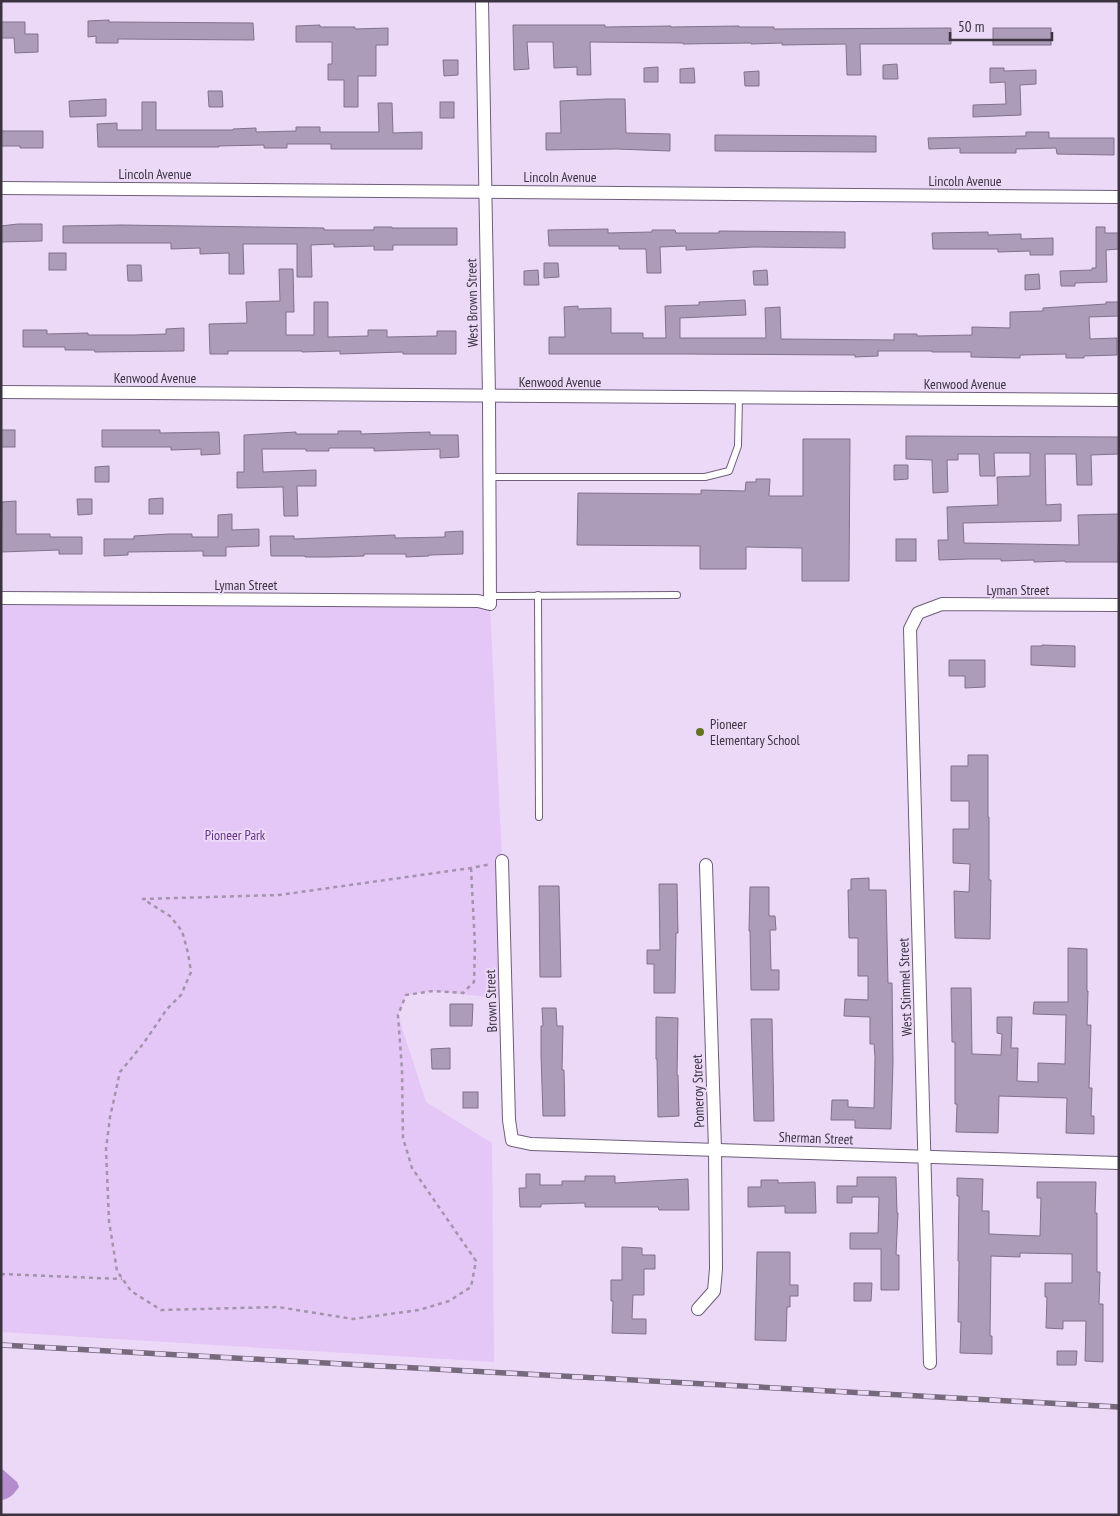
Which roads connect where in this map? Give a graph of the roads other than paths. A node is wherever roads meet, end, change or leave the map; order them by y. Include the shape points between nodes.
1 (482, 1) edge
2 (1, 188) edge
3 (485, 192) junction
4 (1119, 197) edge
5 (1, 392) edge
6 (489, 396) junction
7 (739, 398) junction
8 (1119, 400) edge
9 (489, 477) junction
10 (677, 595) dead end
11 (538, 596) junction
12 (1, 598) edge
13 (490, 600) junction
14 (1119, 605) edge
15 (918, 613) joint
16 (539, 817) dead end
17 (502, 861) road end
18 (706, 866) dead end
19 (512, 1140) joint
20 (715, 1149) junction
21 (925, 1156) junction
22 (1119, 1163) edge
23 (698, 1309) dead end
24 (930, 1362) dead end

1 - 3 street, West Brown Street
2 - 3 street, Lincoln Avenue
3 - 4 street, Lincoln Avenue
3 - 6 street, West Brown Street
5 - 6 street, Kenwood Avenue
6 - 7 street, Kenwood Avenue
6 - 9 street, West Brown Street
7 - 8 street, Kenwood Avenue
7 - 9 lane via 738,446 729,471 705,477
9 - 13 street, West Brown Street
10 - 11 lane
11 - 13 lane
11 - 16 lane
12 - 13 street, Lyman Street
14 - 15 street, Lyman Street via 942,604
15 - 21 street, West Stimmel Street via 910,629
17 - 19 street, Brown Street
18 - 20 street, Pomeroy Street
19 - 20 street, Sherman Street via 532,1144
20 - 21 street, Sherman Street
20 - 23 street, Pomeroy Street via 714,1291
21 - 22 street, Sherman Street
21 - 24 street, West Stimmel Street

